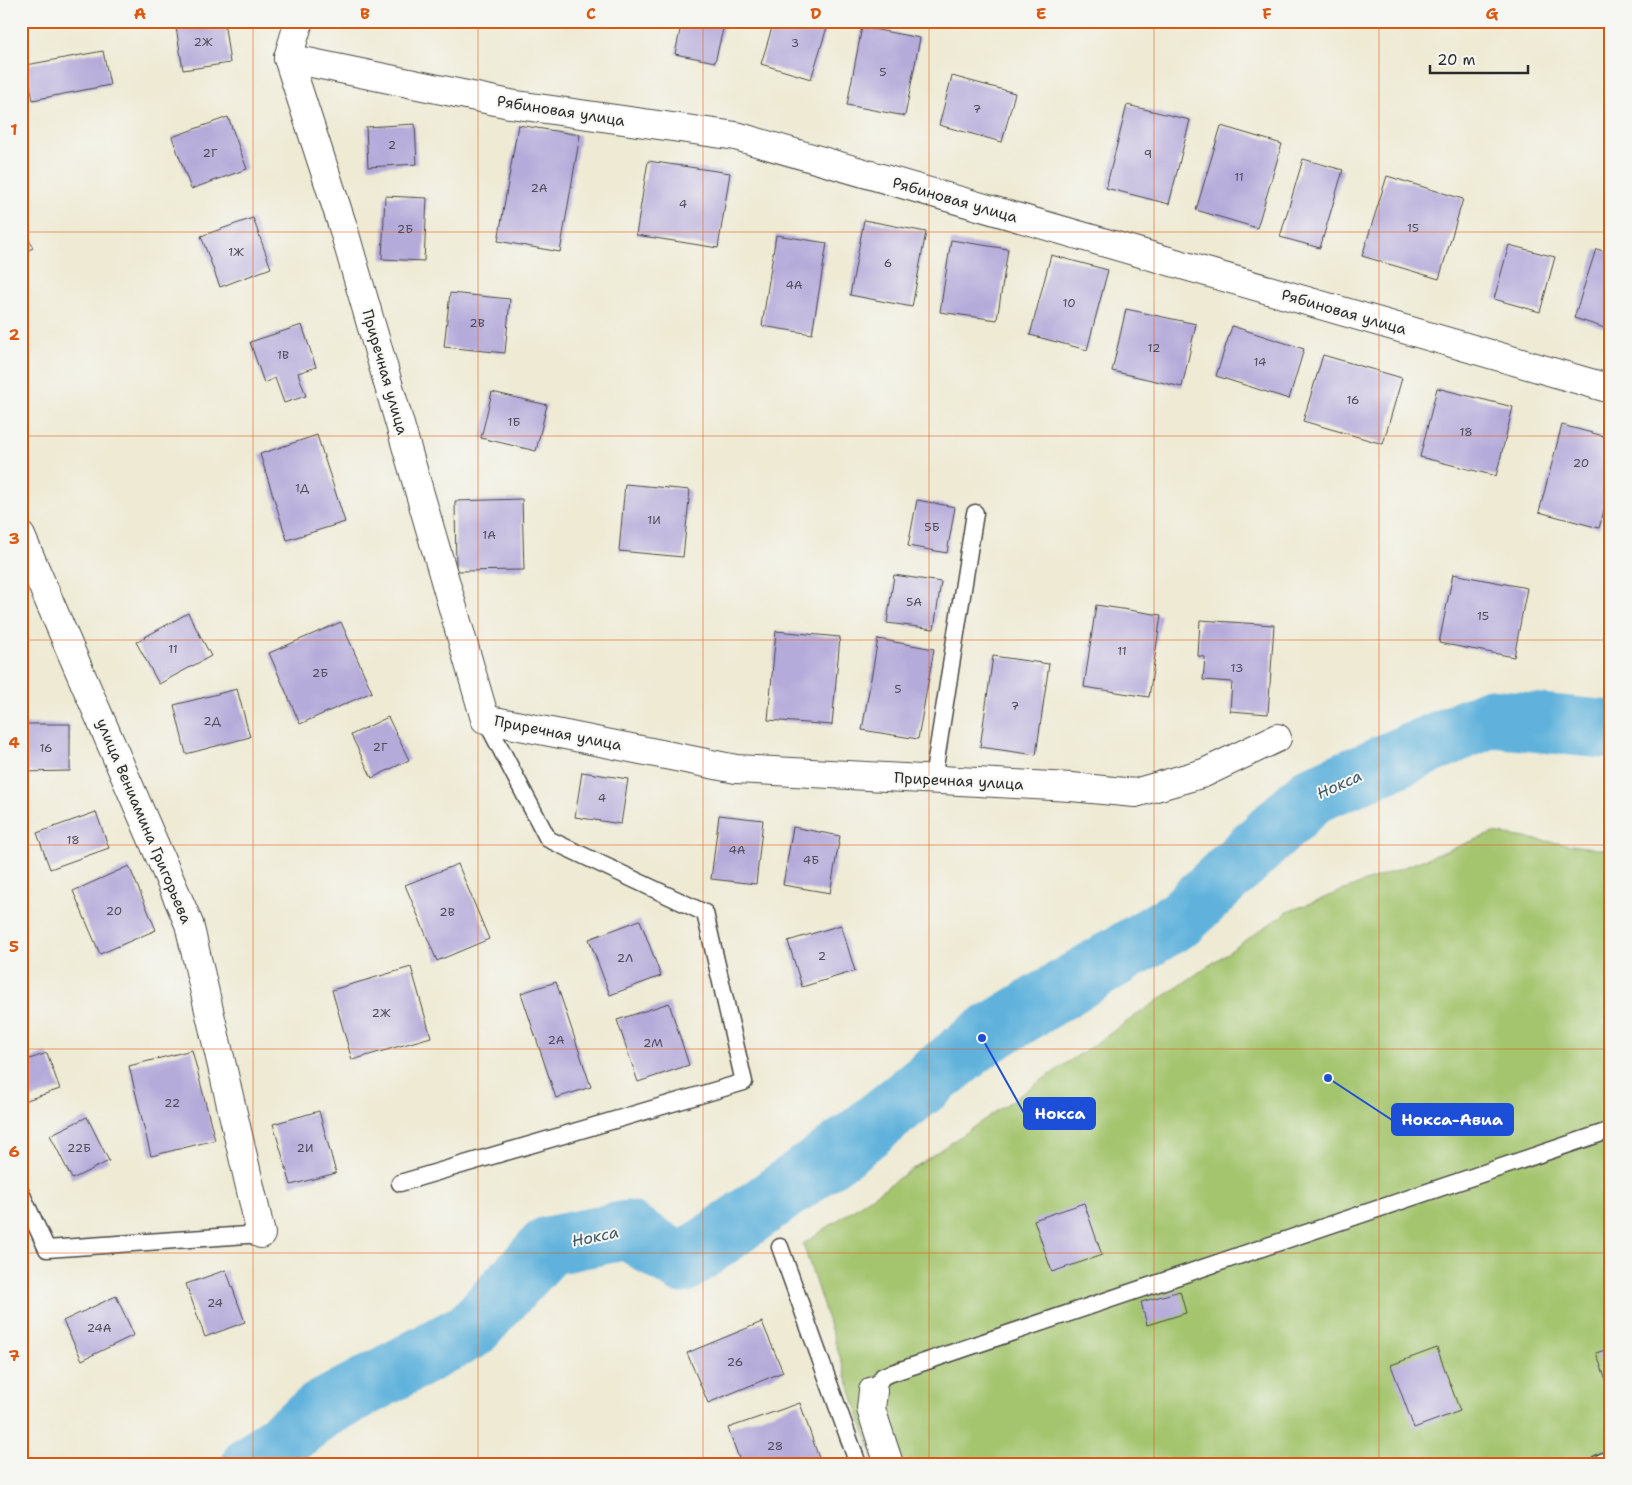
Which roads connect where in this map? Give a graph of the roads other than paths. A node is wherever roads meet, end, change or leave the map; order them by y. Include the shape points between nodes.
1 (299, 21) edge
2 (288, 58) junction
3 (1611, 389) edge
4 (975, 513) dead end
5 (21, 536) edge
6 (485, 719) junction
7 (1277, 738) dead end
8 (933, 780) junction
9 (1611, 1130) edge
10 (400, 1183) dead end
11 (21, 1192) edge
12 (261, 1234) joint
13 (780, 1247) dead end
14 (873, 1391) joint
15 (1611, 1458) edge
16 (858, 1464) edge
17 (889, 1464) edge
18 (1598, 1464) edge

1 - 2 street
2 - 3 street, Рябиновая улица via 510,104 736,136
2 - 6 street, Приречная улица via 342,224
4 - 8 lane
5 - 12 street, улица Вениамина Григорьева via 189,924
6 - 8 street, Приречная улица via 736,769
6 - 10 lane via 548,840 706,913 744,1082
7 - 8 street, Приречная улица via 1204,773 1135,793
9 - 14 lane via 883,1376
11 - 12 lane via 47,1249
13 - 16 lane
14 - 17 street via 871,1409
15 - 18 lane

